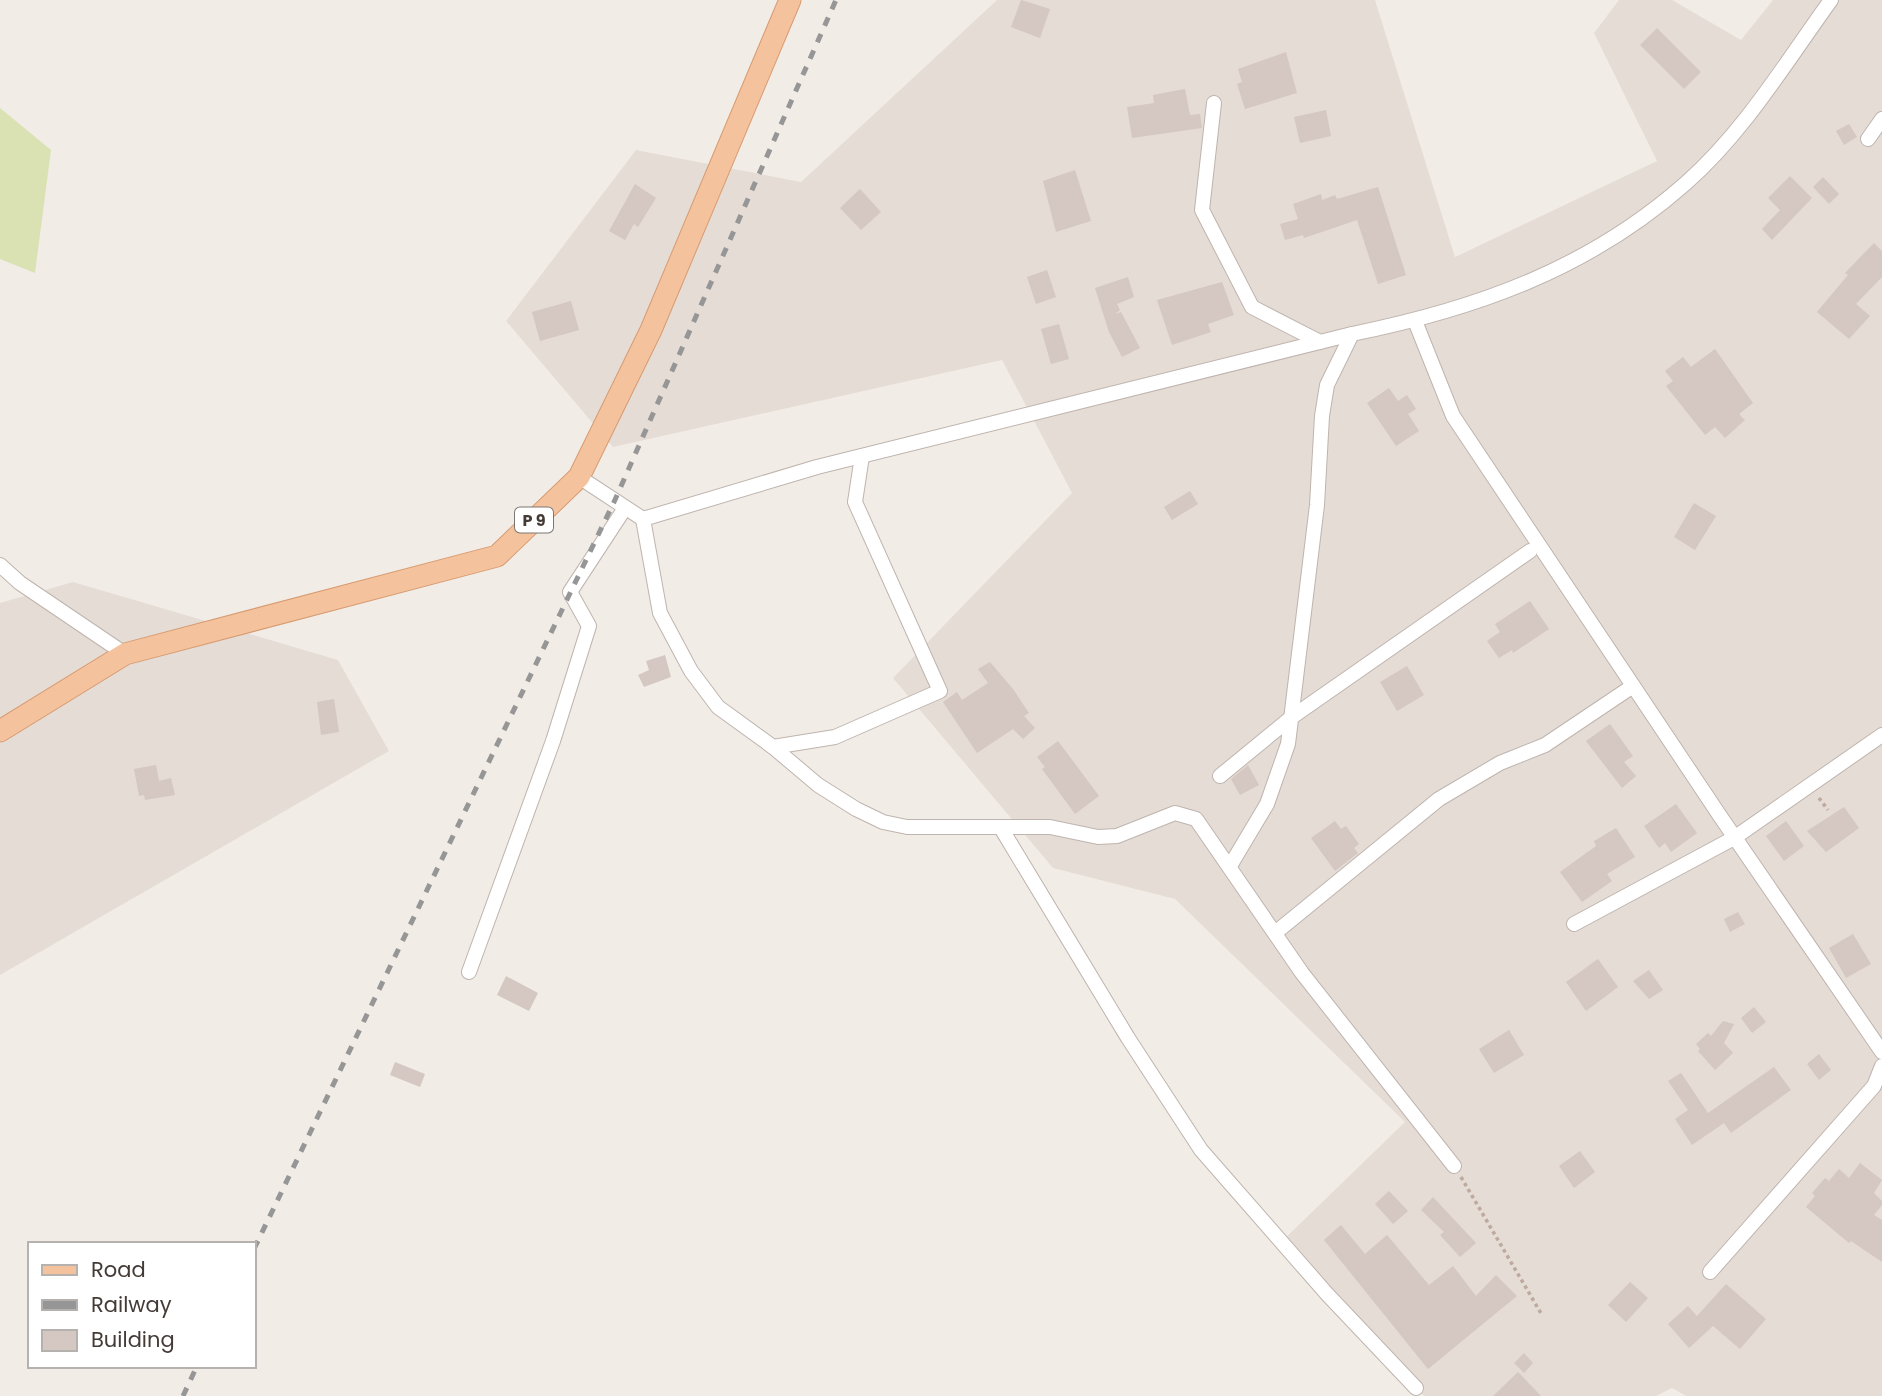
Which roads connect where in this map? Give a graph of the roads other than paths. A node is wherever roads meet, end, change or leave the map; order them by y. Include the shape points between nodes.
1 (790, 0) edge
2 (1830, 0) edge
3 (1214, 103) dead end
4 (1882, 119) edge
5 (1868, 139) dead end
6 (1415, 321) junction
7 (1352, 334) junction
8 (1320, 342) junction
9 (862, 456) junction
10 (579, 477) junction
11 (625, 508) junction
12 (643, 519) junction
13 (1530, 551) dead end
14 (0, 565) edge
15 (125, 654) junction
16 (1633, 685) junction
17 (1292, 718) junction
18 (0, 731) edge
19 (1882, 735) edge
20 (773, 747) junction
21 (1220, 776) dead end
22 (1001, 828) junction
23 (1734, 838) junction
24 (1230, 866) junction
25 (1574, 924) dead end
26 (1275, 933) junction
27 (469, 972) dead end
28 (1882, 1052) edge
29 (1882, 1066) edge
30 (1454, 1166) road end
31 (1710, 1272) dead end
32 (1416, 1388) dead end

1 - 10 main road, P 9 via 651,330
2 - 6 street via 1747,116 1687,182 1656,206 1597,247 1534,282
3 - 8 street via 1202,210 1252,307
4 - 5 street
6 - 7 street
6 - 16 street via 1453,416
7 - 8 street
7 - 17 street via 1327,385 1322,416 1317,505
8 - 9 street
9 - 12 street
9 - 20 street via 855,502 940,691 835,737
10 - 11 street
10 - 15 main road, P 9 via 496,556
11 - 12 street
11 - 27 street via 570,592 589,626
12 - 20 street via 660,613 691,671 718,708
13 - 17 street
14 - 15 street
15 - 18 main road, P 9
16 - 23 street
16 - 26 street via 1545,745 1500,763 1439,799
17 - 21 street
17 - 24 street via 1288,744 1266,804
19 - 23 street
20 - 22 street via 818,785 883,822 907,827
22 - 24 street via 1050,827 1098,837 1117,836 1175,813 1185,814 1205,828
22 - 32 street via 1201,1150 1326,1294
23 - 25 street
23 - 28 street
24 - 26 street
26 - 30 street
29 - 31 street via 1874,1086

